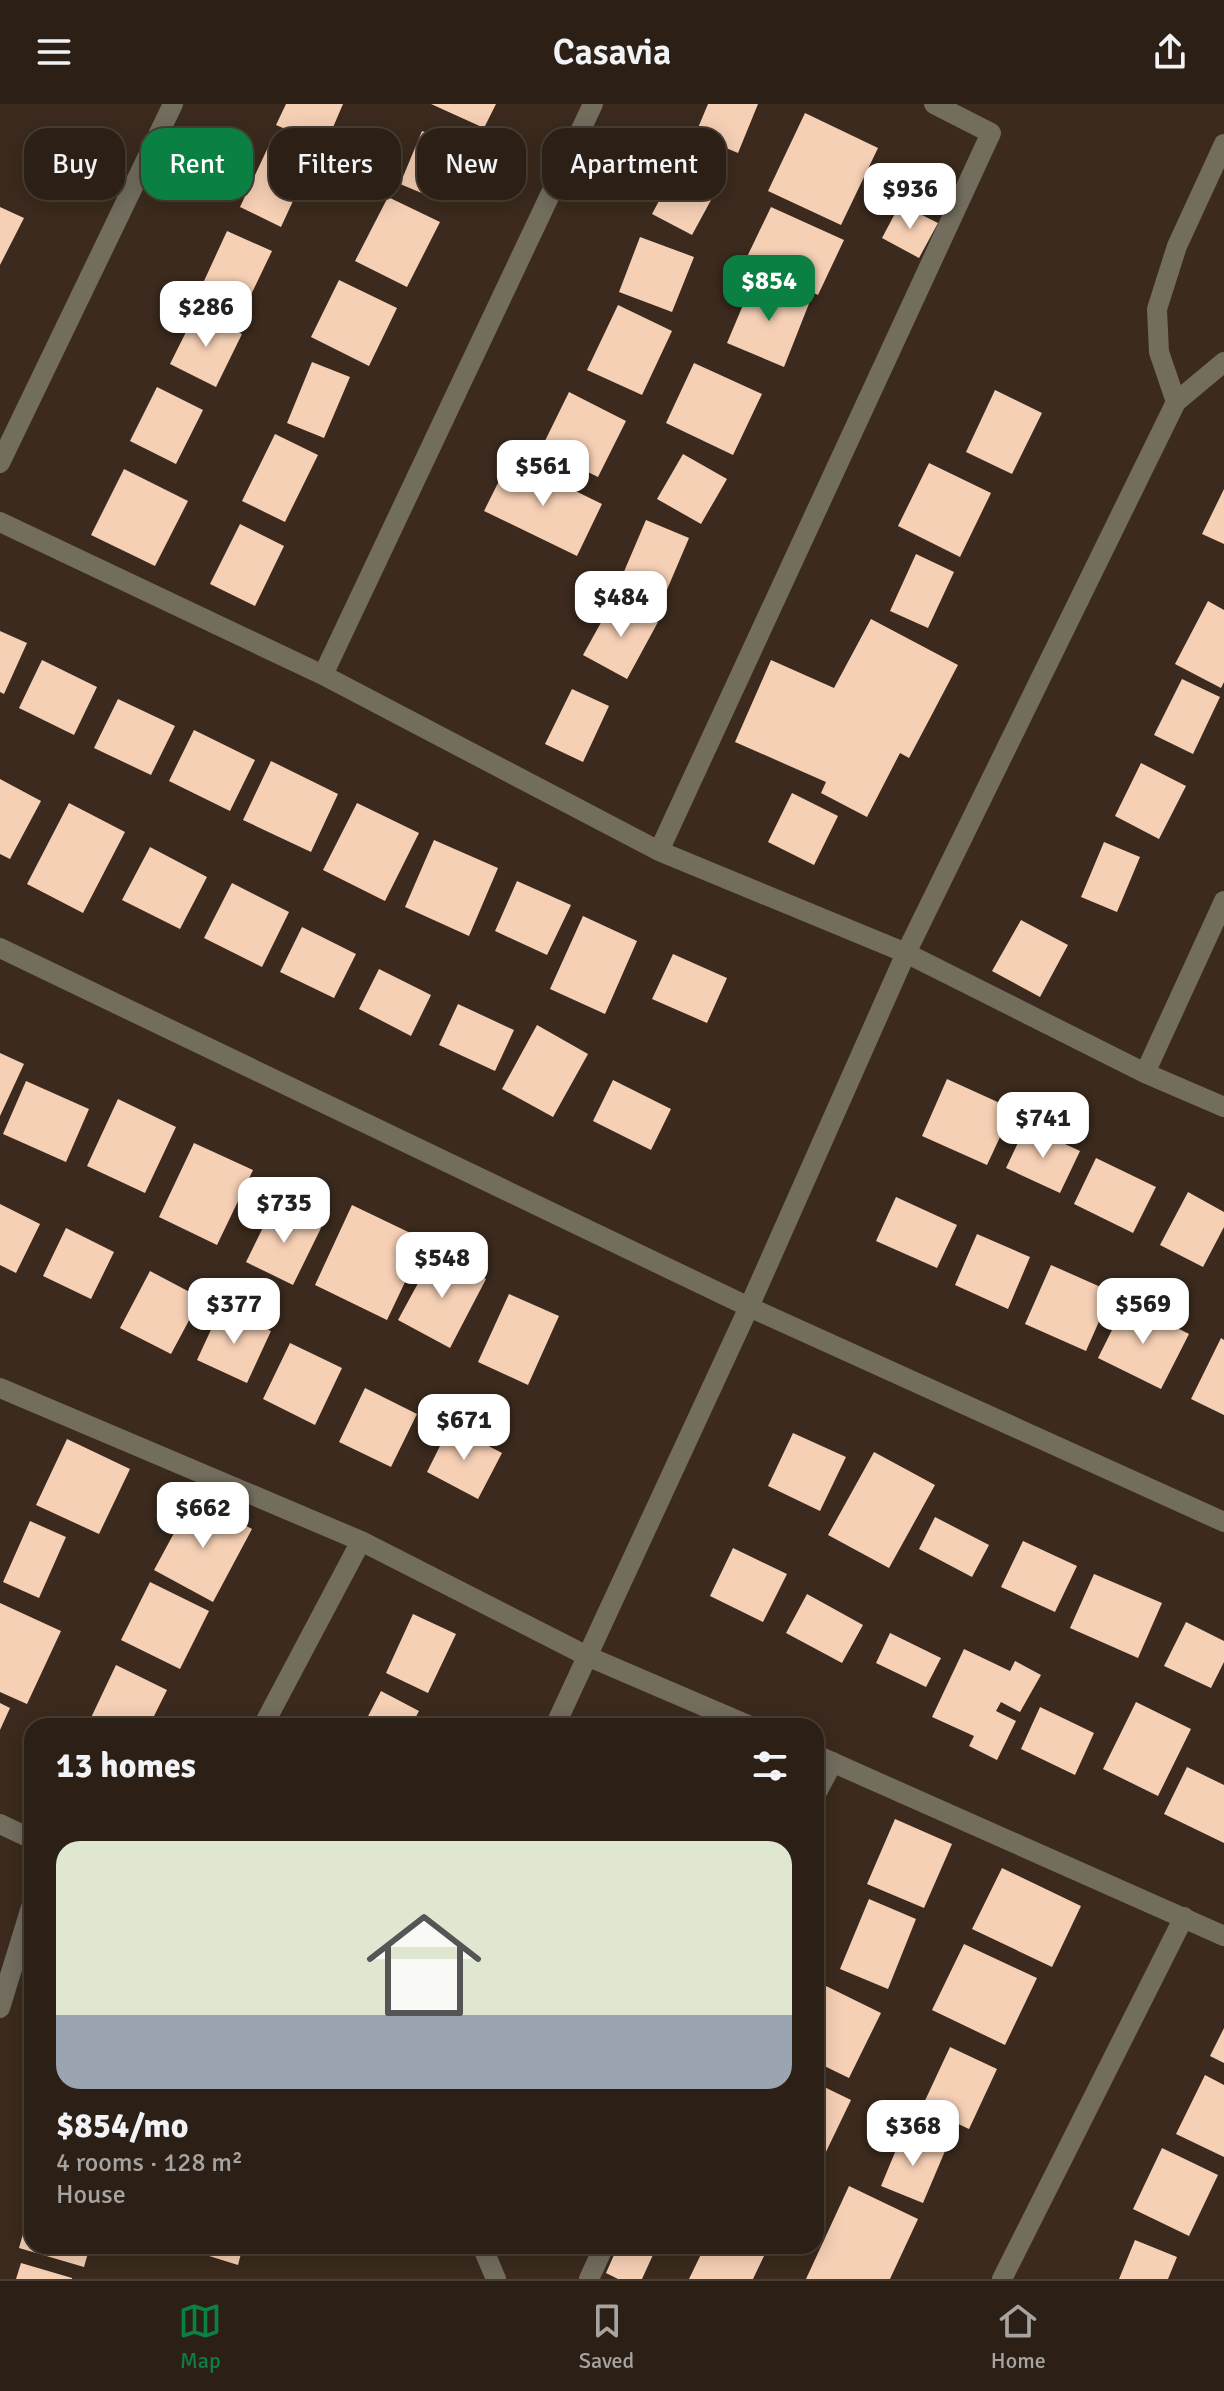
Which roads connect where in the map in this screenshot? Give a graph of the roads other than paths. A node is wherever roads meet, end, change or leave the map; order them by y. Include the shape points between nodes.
1 (173, 104) edge
2 (593, 104) edge
3 (934, 104) edge
4 (1224, 144) edge
5 (1224, 362) edge
6 (1176, 402) junction
7 (0, 463) edge
8 (0, 522) edge
9 (323, 675) junction
10 (659, 851) junction
11 (1224, 901) edge
12 (0, 948) edge
13 (906, 953) junction
14 (1145, 1073) junction
15 (1224, 1107) edge
16 (749, 1307) junction
17 (2, 1394) edge
18 (1224, 1522) edge
19 (361, 1541) junction
20 (587, 1656) junction
21 (267, 1718) edge
22 (559, 1718) edge
23 (731, 1718) edge
24 (824, 1758) edge
25 (0, 1824) edge
26 (24, 1835) edge
27 (1184, 1917) junction
28 (24, 1930) edge
29 (1224, 1936) edge
30 (0, 2008) edge
31 (485, 2254) edge
32 (600, 2254) edge
33 (496, 2279) edge
34 (589, 2279) edge
35 (1002, 2279) edge

1 - 7 street
2 - 9 street
3 - 10 street via 991,133
4 - 6 street via 1177,246 1157,309 1159,352
5 - 6 street
6 - 13 street
8 - 9 street
9 - 10 street
10 - 13 street
11 - 14 street
12 - 16 street
13 - 14 street
13 - 16 street
14 - 15 street
16 - 18 street
16 - 20 street
17 - 19 street
19 - 20 street
19 - 21 street
20 - 22 street
20 - 23 street
24 - 27 street
25 - 26 street
27 - 29 street
27 - 35 street
28 - 30 street
31 - 33 street
32 - 34 street

